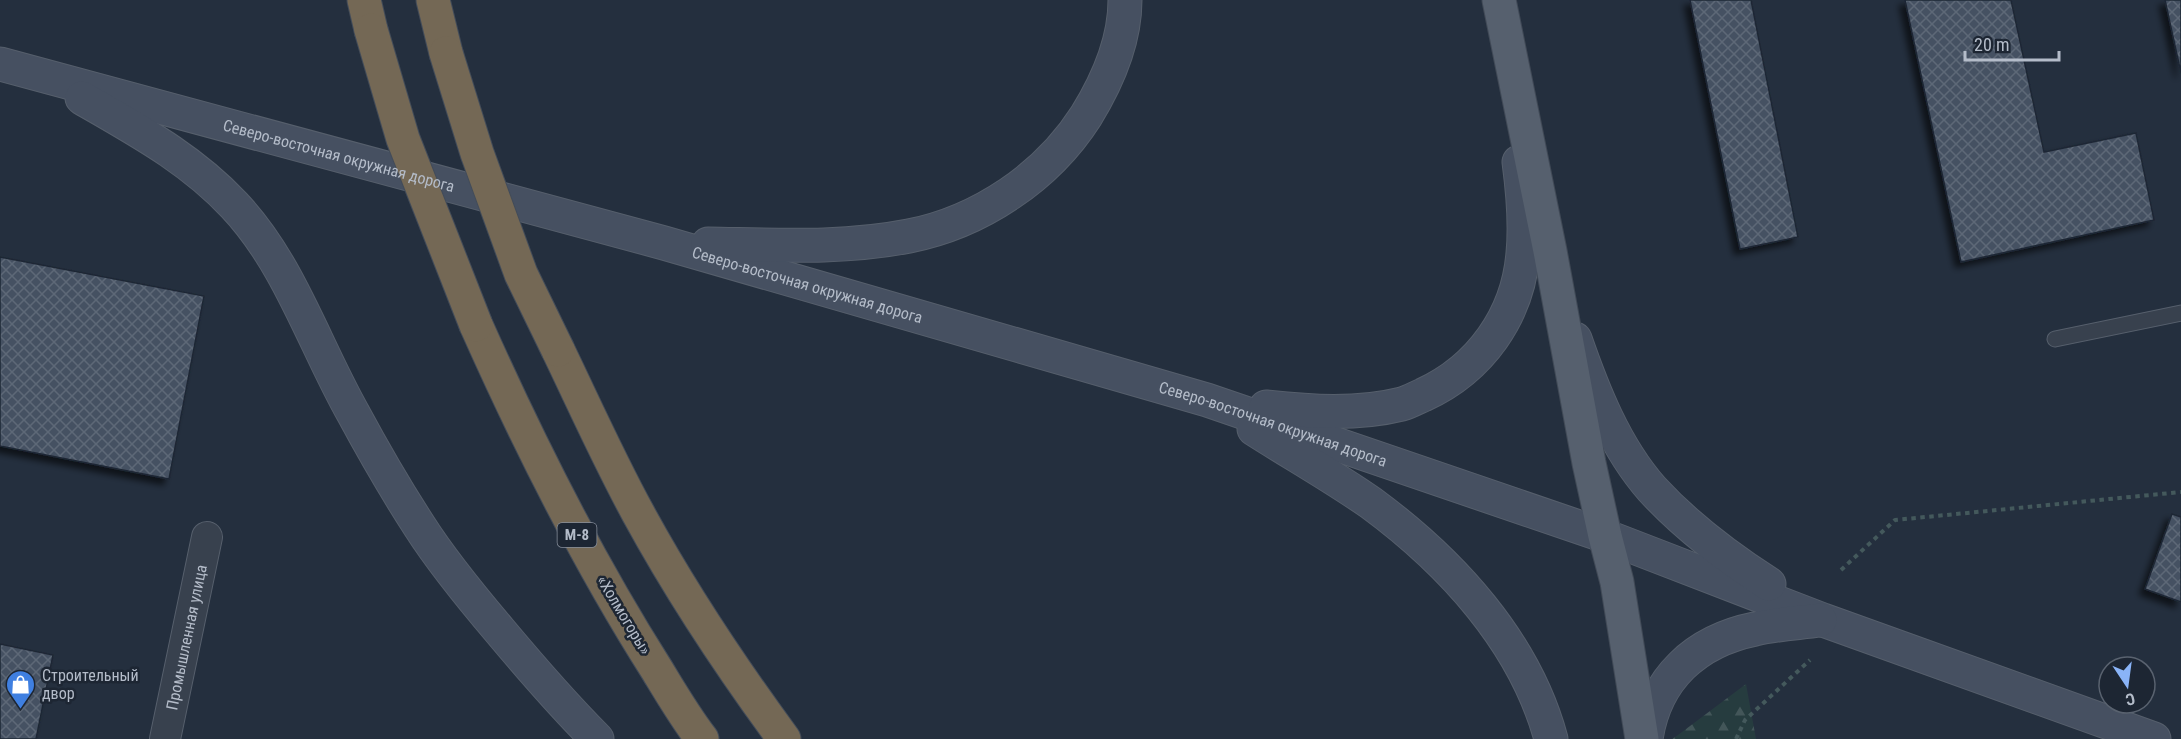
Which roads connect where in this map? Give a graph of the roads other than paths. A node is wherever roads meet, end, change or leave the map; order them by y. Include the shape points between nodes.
1 (1125, 0) edge
2 (1499, 0) edge
3 (367, 15) edge
4 (439, 19) edge
5 (1506, 37) junction
6 (0, 64) edge
7 (44, 76) junction
8 (664, 243) junction
9 (1550, 250) junction
10 (2181, 313) edge
11 (2055, 339) dead end
12 (1207, 400) junction
13 (1605, 536) junction
14 (207, 537) dead end
15 (1823, 620) junction
16 (165, 739) edge
17 (597, 739) edge
18 (702, 739) edge
19 (784, 739) edge
20 (1551, 739) edge
21 (1644, 739) edge
22 (2154, 739) edge

1 - 8 main road via 1117,48 1100,92 1077,130 1045,167 1007,195 964,218 910,236 856,243
2 - 5 main road
3 - 18 highway, «Холмогоры» / М-8, bridge via 403,139 503,387 571,525 631,630
4 - 19 highway, bridge via 477,153 521,274 638,513 697,614
5 - 9 main road
5 - 12 main road via 1525,211 1523,255 1516,291 1490,343 1466,369 1404,404 1319,411
6 - 7 main road, Северо-восточная окружная дорога
7 - 8 main road, Северо-восточная окружная дорога
7 - 17 main road via 167,147 208,180 242,215 284,276 333,377 421,528 532,670
8 - 12 main road, Северо-восточная окружная дорога
9 - 13 main road
9 - 15 main road via 1588,376 1607,418 1652,488 1727,557
10 - 11 lane
12 - 13 main road, Северо-восточная окружная дорога
12 - 20 main road via 1371,504 1464,586 1499,629 1526,673
13 - 15 main road, Северо-восточная окружная дорога
13 - 21 main road via 1617,582
14 - 16 street, Промышленная улица
15 - 21 main road via 1754,629 1714,643 1686,660 1668,679
15 - 22 main road

